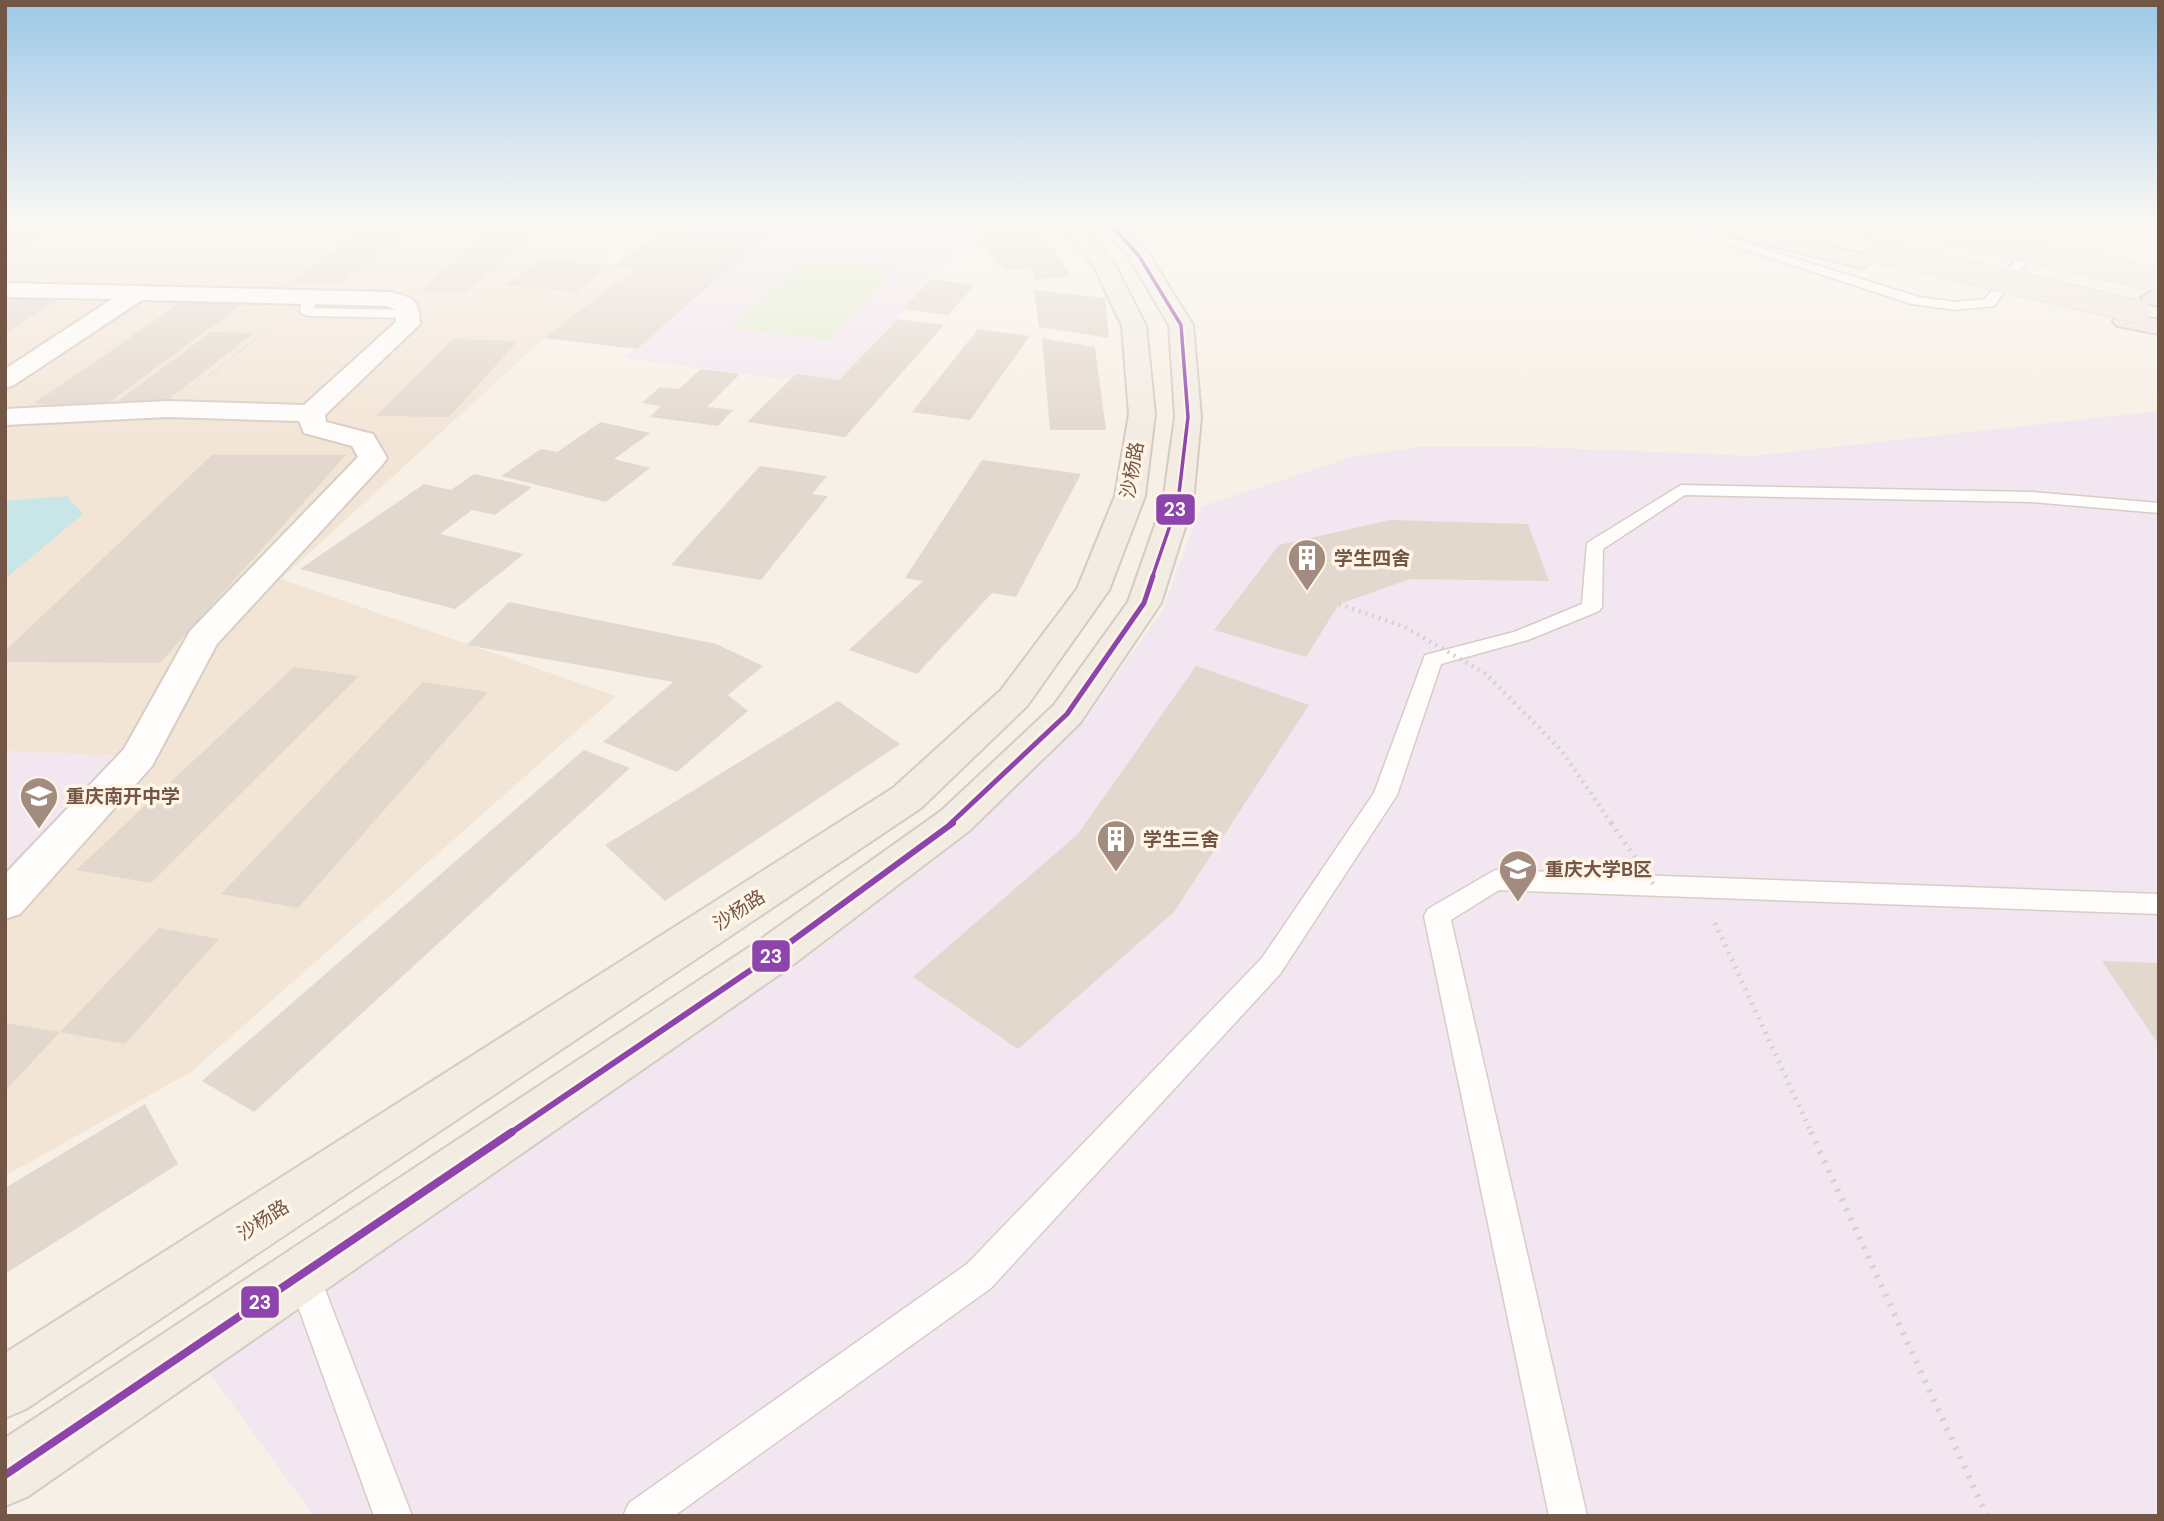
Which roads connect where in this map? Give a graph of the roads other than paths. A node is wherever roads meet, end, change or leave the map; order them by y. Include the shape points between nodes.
1 (133, 296) edge
2 (274, 296) edge
3 (1119, 296) edge
4 (1163, 296) edge
5 (1905, 296) edge
6 (1994, 296) edge
7 (2151, 296) edge
8 (2159, 327) edge
9 (5, 380) edge
10 (311, 413) junction
11 (5, 417) edge
12 (2159, 508) edge
13 (5, 902) edge
14 (2159, 904) edge
15 (302, 1273) junction
16 (5, 1388) edge
17 (5, 1475) edge
18 (393, 1516) edge
19 (642, 1516) edge
20 (1568, 1516) edge

1 - 9 street
2 - 10 street via 390,299 408,306 411,314 408,324
3 - 16 main road, 沙杨路 via 1134,326 1142,414 1130,496 1093,590 1014,698 907,798
4 - 15 main road via 1181,325 1188,417 1178,502 1144,603 1068,714 955,821 770,957
5 - 6 lane via 1955,306 1989,303
7 - 8 highway
10 - 11 street via 168,410
10 - 13 street via 314,427 363,440 373,458 202,639 138,757
12 - 19 lane via 2004,496 1681,490 1594,547 1592,607 1521,636 1432,660 1385,795 1271,966 979,1276
14 - 20 lane via 1495,880 1437,916
15 - 17 main road
15 - 18 lane

